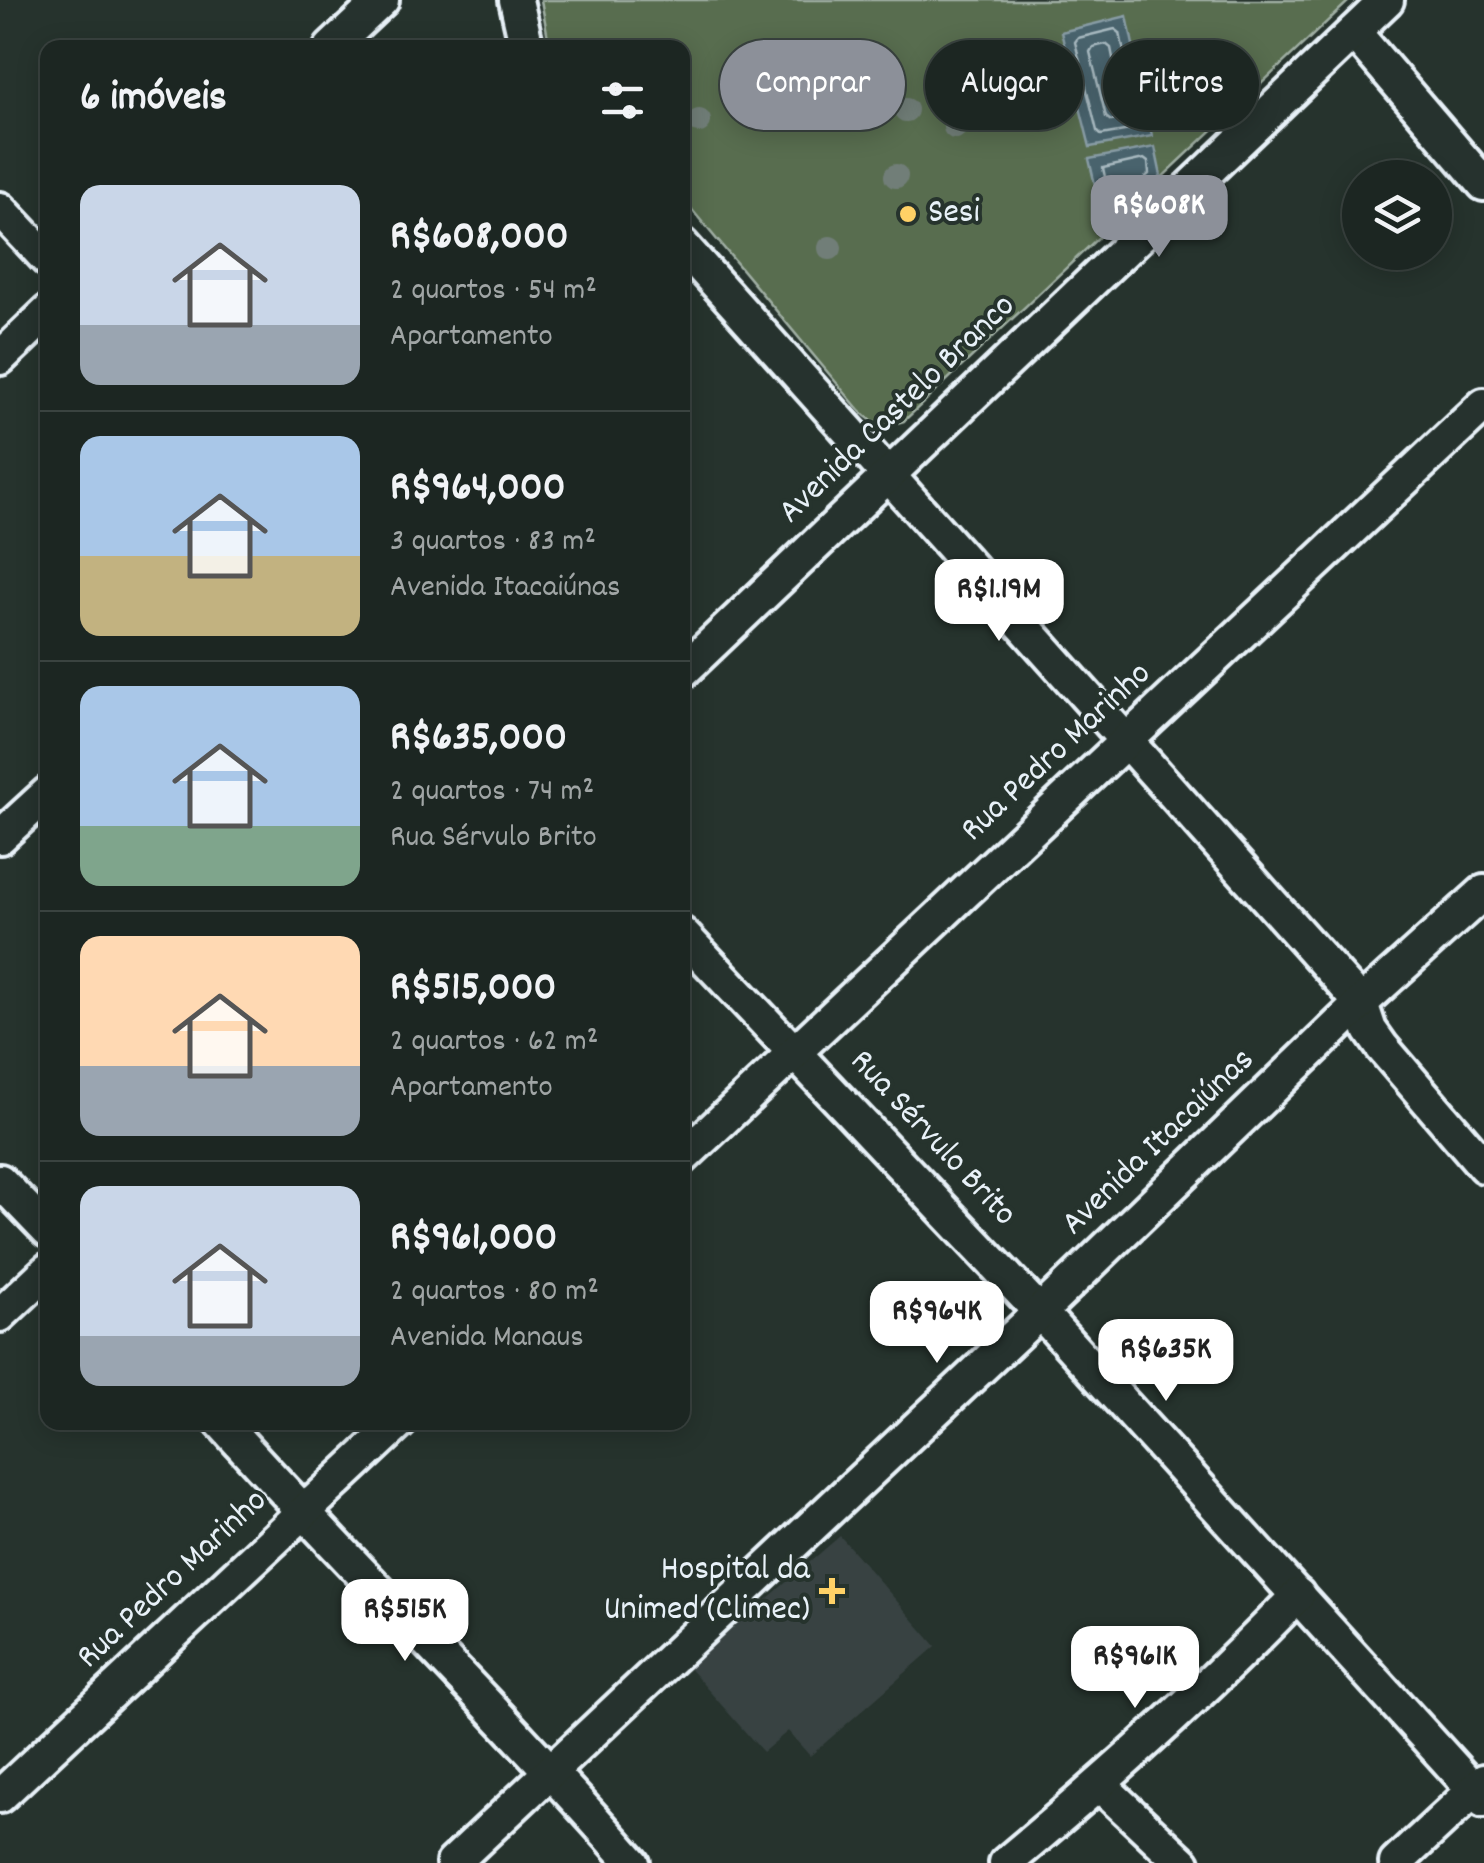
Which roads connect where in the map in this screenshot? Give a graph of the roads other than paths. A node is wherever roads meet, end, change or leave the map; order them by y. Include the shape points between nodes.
1 (382, 0) edge
2 (516, 0) edge
3 (1388, 0) edge
4 (1354, 32) junction
5 (340, 40) edge
6 (525, 40) edge
7 (1484, 184) edge
8 (0, 209) edge
9 (40, 252) edge
10 (690, 254) edge
11 (40, 320) edge
12 (0, 358) edge
13 (1484, 405) edge
14 (887, 475) junction
15 (690, 664) edge
16 (1129, 741) junction
17 (40, 800) edge
18 (0, 837) edge
19 (1484, 892) edge
20 (690, 942) edge
21 (1361, 1003) junction
22 (796, 1054) junction
23 (690, 1151) edge
24 (1484, 1166) edge
25 (0, 1181) edge
26 (40, 1223) edge
27 (40, 1278) edge
28 (1040, 1312) junction
29 (0, 1315) edge
30 (228, 1430) edge
31 (392, 1430) edge
32 (303, 1514) junction
33 (1298, 1595) junction
34 (552, 1771) junction
35 (1100, 1785) junction
36 (1481, 1790) edge
37 (0, 1796) edge
38 (452, 1863) edge
39 (634, 1863) edge
40 (1006, 1863) edge
41 (1183, 1863) edge
42 (1396, 1863) edge

1 - 5 street
2 - 6 street
3 - 4 street, Avenida Castelo Branco
4 - 7 street
4 - 14 street, Avenida Castelo Branco
8 - 9 street
10 - 14 street
11 - 12 street
13 - 16 street, Rua Pedro Marinho
14 - 15 street, Avenida Castelo Branco
14 - 16 street
16 - 21 street
16 - 22 street, Rua Pedro Marinho
17 - 18 street
19 - 21 street, Avenida Itacaiúnas
20 - 22 street, Rua Sérvulo Brito
21 - 24 street via 1382,1047
21 - 28 street, Avenida Itacaiúnas
22 - 23 street, Rua Pedro Marinho
22 - 28 street, Rua Sérvulo Brito
25 - 26 street
27 - 29 street
28 - 33 street, Rua Sérvulo Brito
28 - 34 street, Avenida Itacaiúnas
30 - 32 street
31 - 32 street, Rua Pedro Marinho
32 - 34 street
32 - 37 street, Rua Pedro Marinho
33 - 35 street
33 - 36 street, Rua Sérvulo Brito
34 - 38 street, Avenida Itacaiúnas
34 - 39 street
35 - 40 street
35 - 41 street
36 - 42 street

